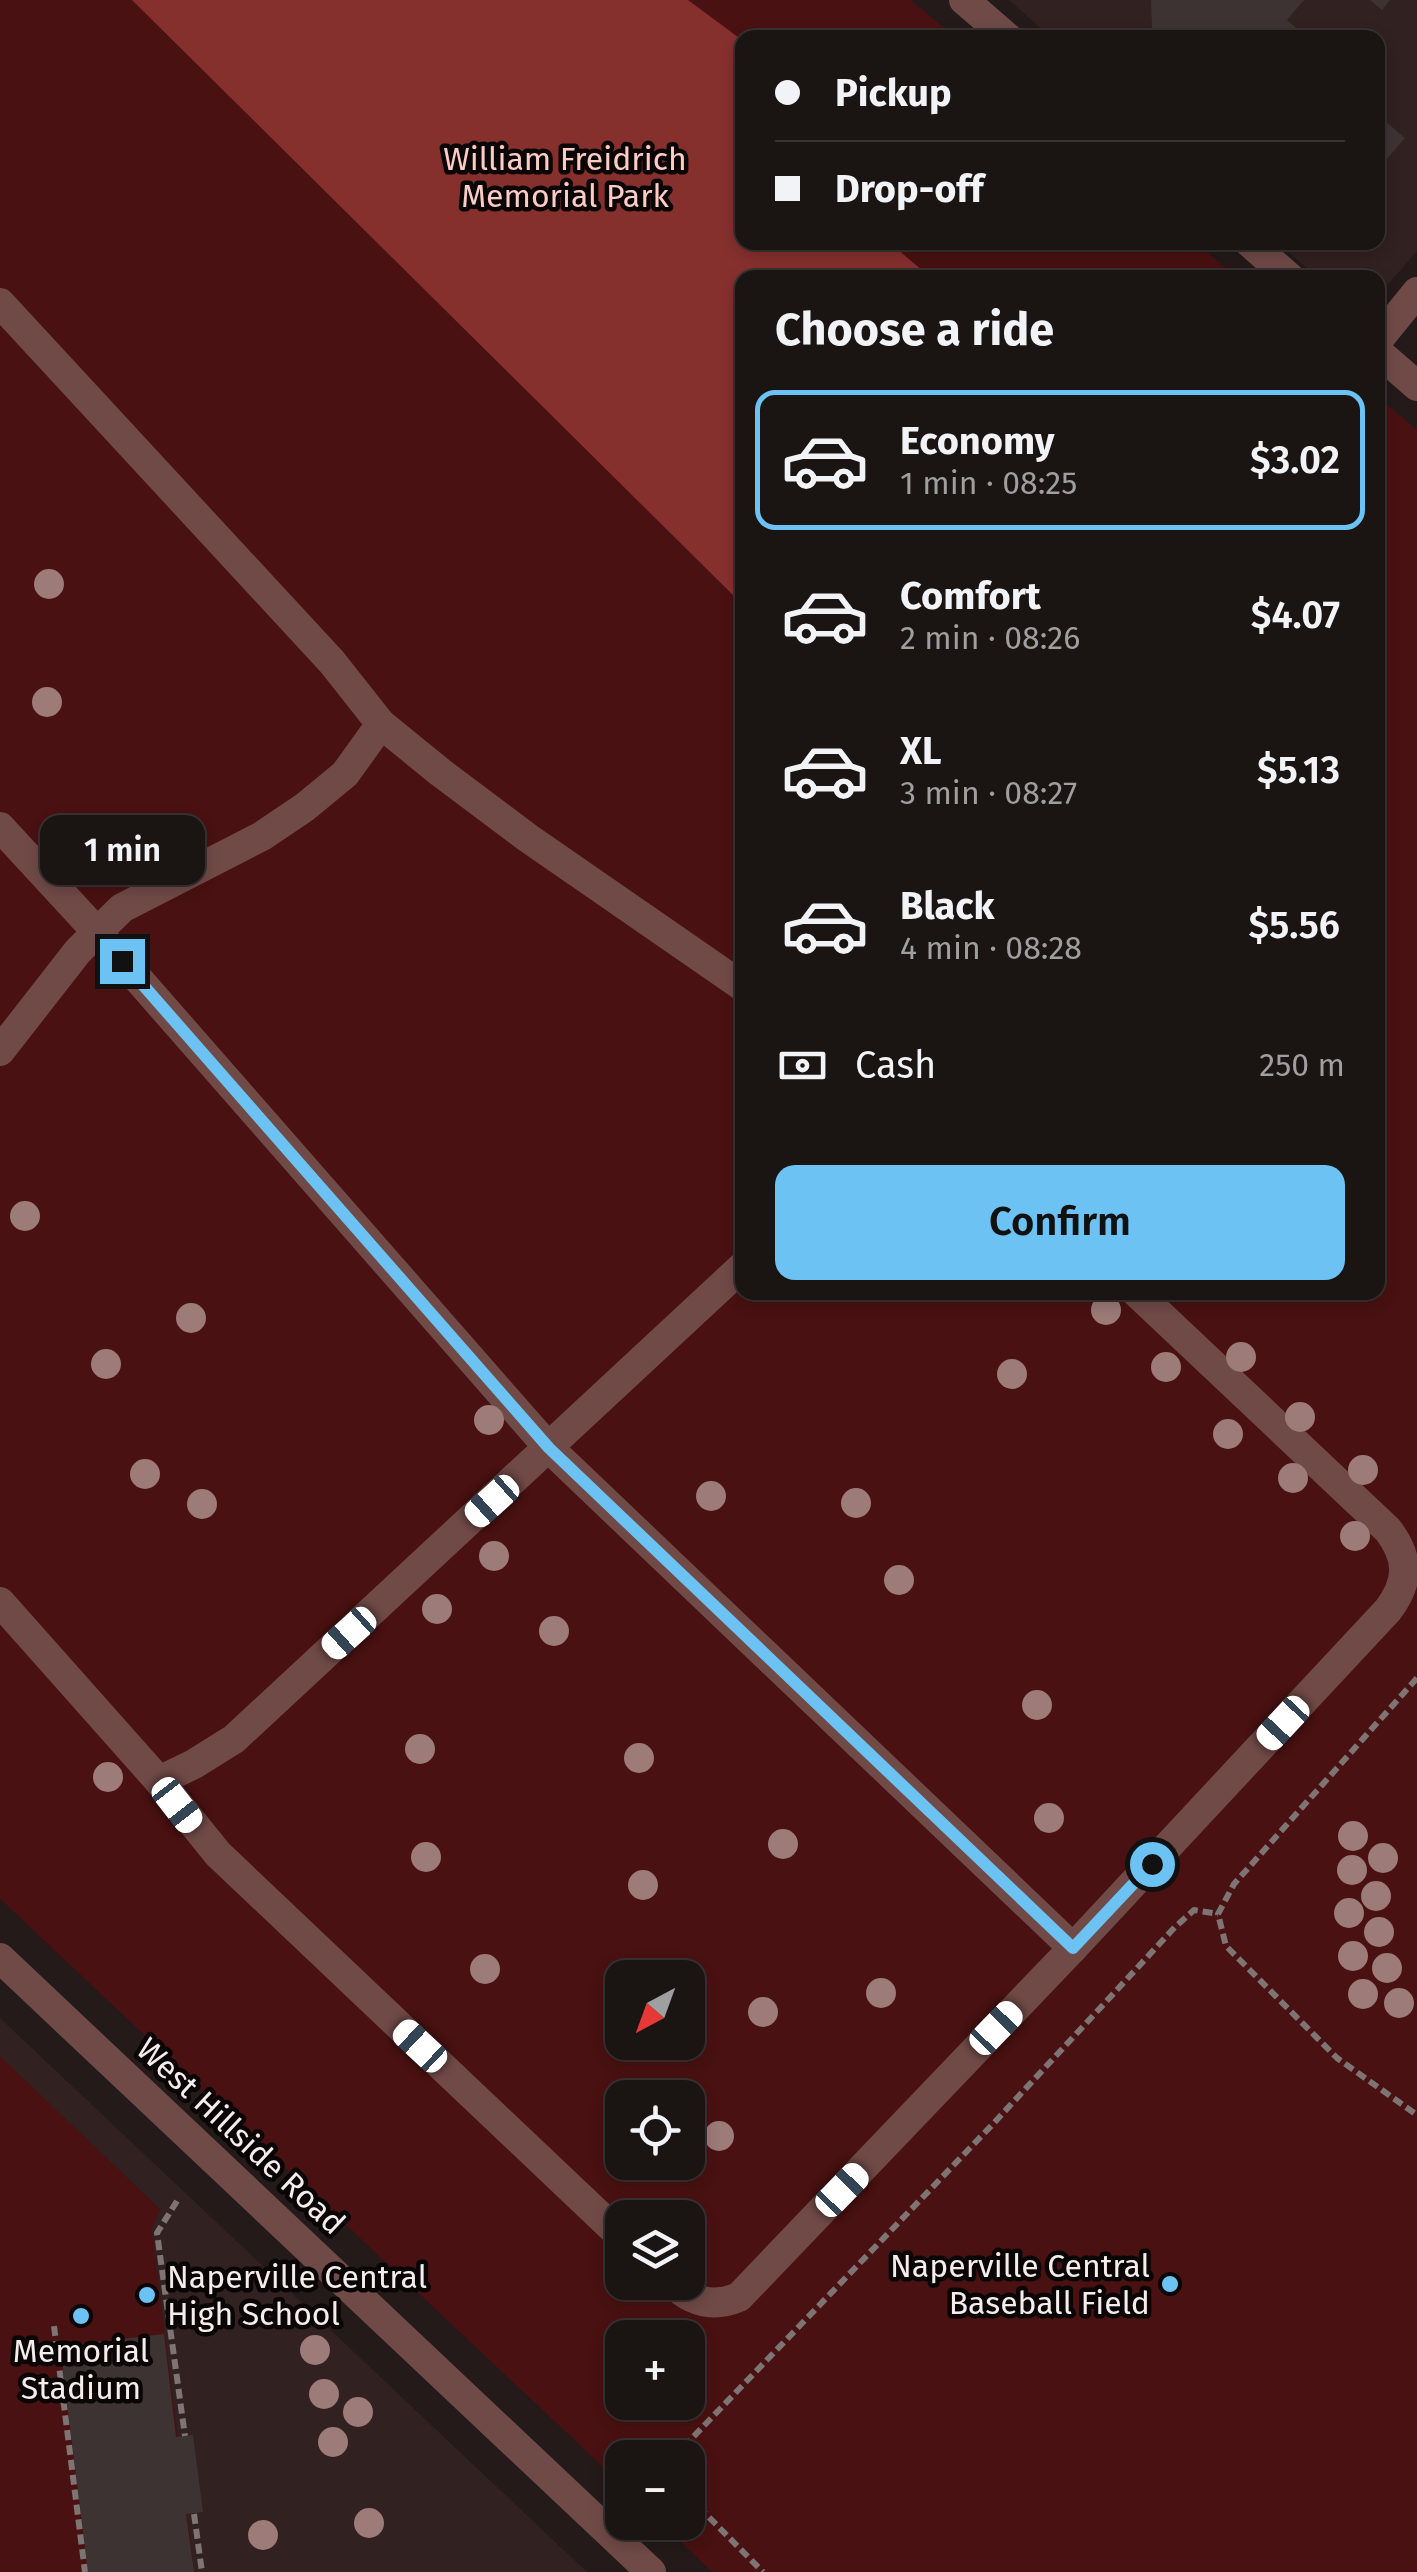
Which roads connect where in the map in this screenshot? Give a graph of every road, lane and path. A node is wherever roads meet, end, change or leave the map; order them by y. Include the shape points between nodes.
1 (964, 0) edge
2 (999, 30) edge
3 (1258, 250) edge
4 (1281, 270) edge
5 (1417, 292) edge
6 (0, 303) edge
7 (1385, 331) edge
8 (1385, 358) edge
9 (1417, 386) edge
10 (381, 724) junction
11 (0, 827) edge
12 (96, 932) junction
13 (735, 981) edge
14 (0, 1051) edge
15 (735, 1275) edge
16 (1144, 1300) edge
17 (549, 1448) junction
18 (1417, 1580) edge
19 (0, 1602) edge
20 (1388, 1610) junction
21 (1417, 1678) edge
22 (158, 1781) junction
23 (1218, 1914) junction
24 (1073, 1948) junction
25 (0, 1958) edge
26 (1417, 2116) edge
27 (177, 2200) dead end
28 (605, 2221) edge
29 (697, 2300) edge
30 (54, 2326) dead end
31 (185, 2436) dead end
32 (690, 2440) edge
33 (705, 2513) edge
34 (194, 2514) dead end
35 (85, 2572) edge
36 (202, 2572) edge
37 (652, 2572) edge
38 (763, 2572) edge

1 - 2 street
3 - 4 street
5 - 7 street
6 - 10 street via 332,662
8 - 9 street
10 - 12 street via 344,774 305,806 262,836 122,908
10 - 13 street via 528,838
11 - 12 street
12 - 14 street
12 - 17 street
15 - 17 street
16 - 20 street via 1388,1530 1407,1574
17 - 22 street via 234,1738
17 - 24 street
18 - 20 street
19 - 22 street
20 - 24 street
21 - 23 path via 1234,1884
22 - 28 street via 218,1854
23 - 26 path via 1226,1946 1338,2058
23 - 32 path via 1194,1910 1175,1927
24 - 29 street via 739,2297
25 - 37 street, West Hillside Road
27 - 31 path via 157,2233
30 - 35 path
33 - 38 path
34 - 36 path

